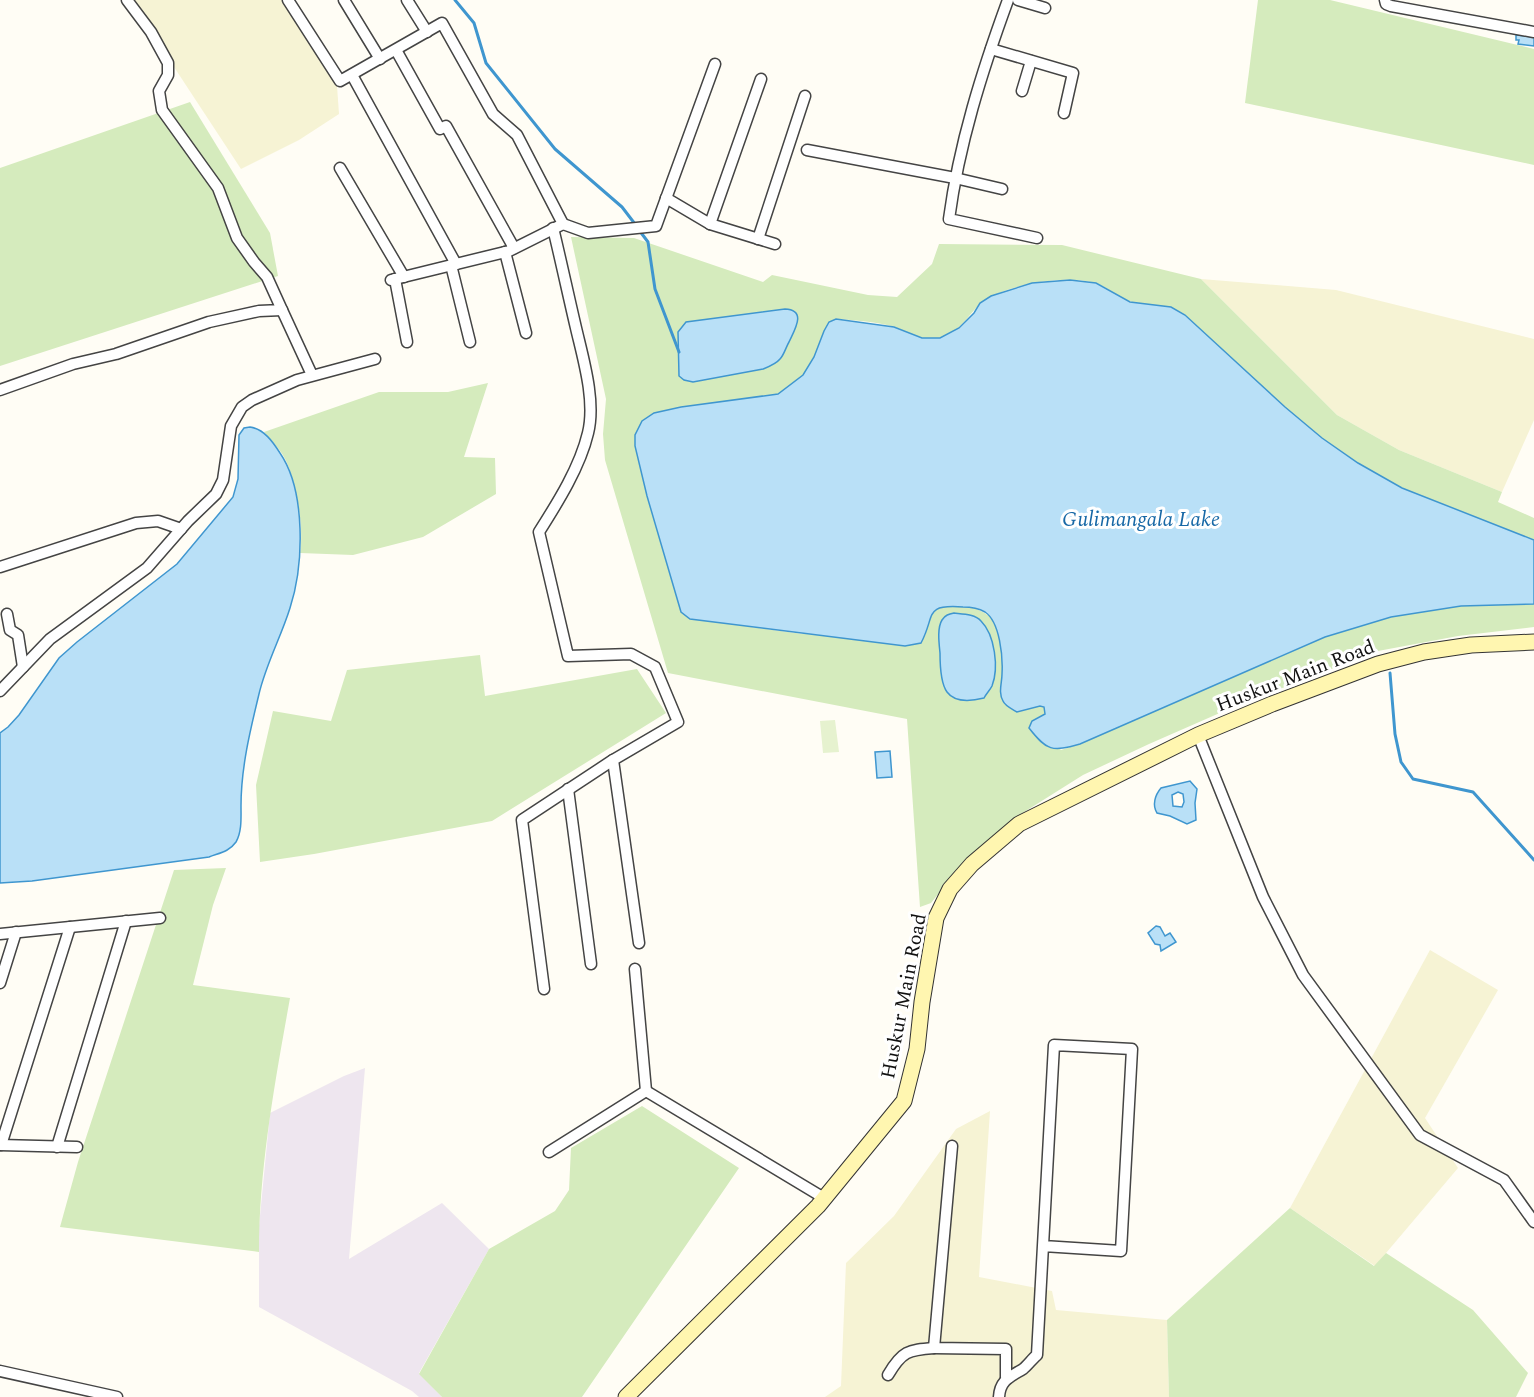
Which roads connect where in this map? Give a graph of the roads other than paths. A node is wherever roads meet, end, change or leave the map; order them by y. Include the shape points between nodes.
1 (127, 0) edge
2 (288, 0) edge
3 (344, 0) edge
4 (407, 0) edge
5 (1008, 0) edge
6 (1018, 0) edge
7 (1385, 0) edge
8 (1045, 8) dead end
9 (427, 32) junction
10 (1534, 32) edge
11 (991, 49) junction
12 (396, 50) junction
13 (380, 59) junction
14 (1031, 61) junction
15 (715, 64) dead end
16 (352, 75) junction
17 (760, 79) dead end
18 (1022, 91) dead end
19 (804, 96) dead end
20 (1064, 113) dead end
21 (807, 150) dead end
22 (340, 168) dead end
23 (955, 178) junction
24 (1002, 189) dead end
25 (666, 198) junction
26 (710, 224) junction
27 (558, 226) junction
28 (1037, 238) dead end
29 (758, 239) junction
30 (775, 244) dead end
31 (510, 250) junction
32 (454, 265) junction
33 (397, 279) junction
34 (282, 310) junction
35 (526, 333) dead end
36 (407, 342) dead end
37 (470, 342) dead end
38 (375, 359) dead end
39 (312, 375) junction
40 (0, 390) edge
41 (181, 529) junction
42 (0, 567) edge
43 (6, 614) dead end
44 (1534, 642) edge
45 (23, 667) junction
46 (0, 691) edge
47 (1198, 735) junction
48 (613, 760) junction
49 (568, 789) junction
50 (160, 918) dead end
51 (126, 921) junction
52 (70, 927) junction
53 (16, 932) junction
54 (0, 934) edge
55 (639, 943) dead end
56 (591, 964) dead end
57 (635, 969) dead end
58 (0, 983) edge
59 (544, 989) dead end
60 (646, 1091) junction
61 (1, 1145) edge
62 (57, 1146) junction
63 (952, 1146) dead end
64 (76, 1147) dead end
65 (549, 1152) dead end
66 (825, 1198) junction
67 (1534, 1222) edge
68 (1042, 1246) junction
69 (934, 1348) junction
70 (0, 1371) edge
71 (888, 1375) dead end
72 (1006, 1377) junction
73 (117, 1397) edge
74 (626, 1397) edge
75 (999, 1397) edge

1 - 34 street via 168,63 168,75 159,91 162,110 219,188 237,238 267,276
2 - 16 street via 340,81
3 - 13 street
4 - 9 street
5 - 11 street
6 - 8 street
7 - 10 street via 1391,6
9 - 12 street
9 - 27 street via 442,23 493,114 517,135
11 - 14 street
11 - 23 street
12 - 13 street
12 - 31 street via 440,129 446,126
13 - 16 street
14 - 18 street
14 - 20 street via 1073,73
15 - 25 street
16 - 32 street
17 - 26 street
19 - 29 street
21 - 23 street
22 - 33 street
23 - 24 street
23 - 28 street via 949,219
25 - 26 street
25 - 27 street via 656,226 588,233
26 - 29 street
27 - 31 street
27 - 48 street via 590,414 589,432 580,454 539,532 568,656 631,654 655,667 678,722
29 - 30 street
31 - 32 street
31 - 35 street
32 - 33 street
32 - 37 street
33 - 36 street
34 - 39 street
34 - 40 street via 209,322
38 - 39 street
39 - 41 street via 242,407 231,426 220,488
41 - 42 street via 158,520 136,523
41 - 45 street via 147,568 50,639
43 - 45 street via 10,630 18,634
44 - 47 main road, Huskur Main Road via 1471,645 1378,664
45 - 46 street
47 - 66 main road, Huskur Main Road via 1019,824 972,864 950,889 936,918 917,1049 904,1101
47 - 67 street via 1263,897 1303,975 1420,1135 1504,1180
48 - 49 street
48 - 55 street
49 - 56 street
49 - 59 street via 522,820
50 - 51 street
51 - 52 street
51 - 62 street
52 - 53 street
52 - 61 street
53 - 54 street
53 - 58 street
57 - 60 street
60 - 65 street
60 - 66 street
61 - 62 street
62 - 64 street
63 - 69 street
66 - 74 main road, Huskur Main Road
68 - 68 street via 1053,1045 1132,1049 1121,1251
68 - 72 street via 1037,1355 1024,1368
69 - 71 street via 903,1354
69 - 72 street via 1006,1349
70 - 73 street
72 - 75 street

